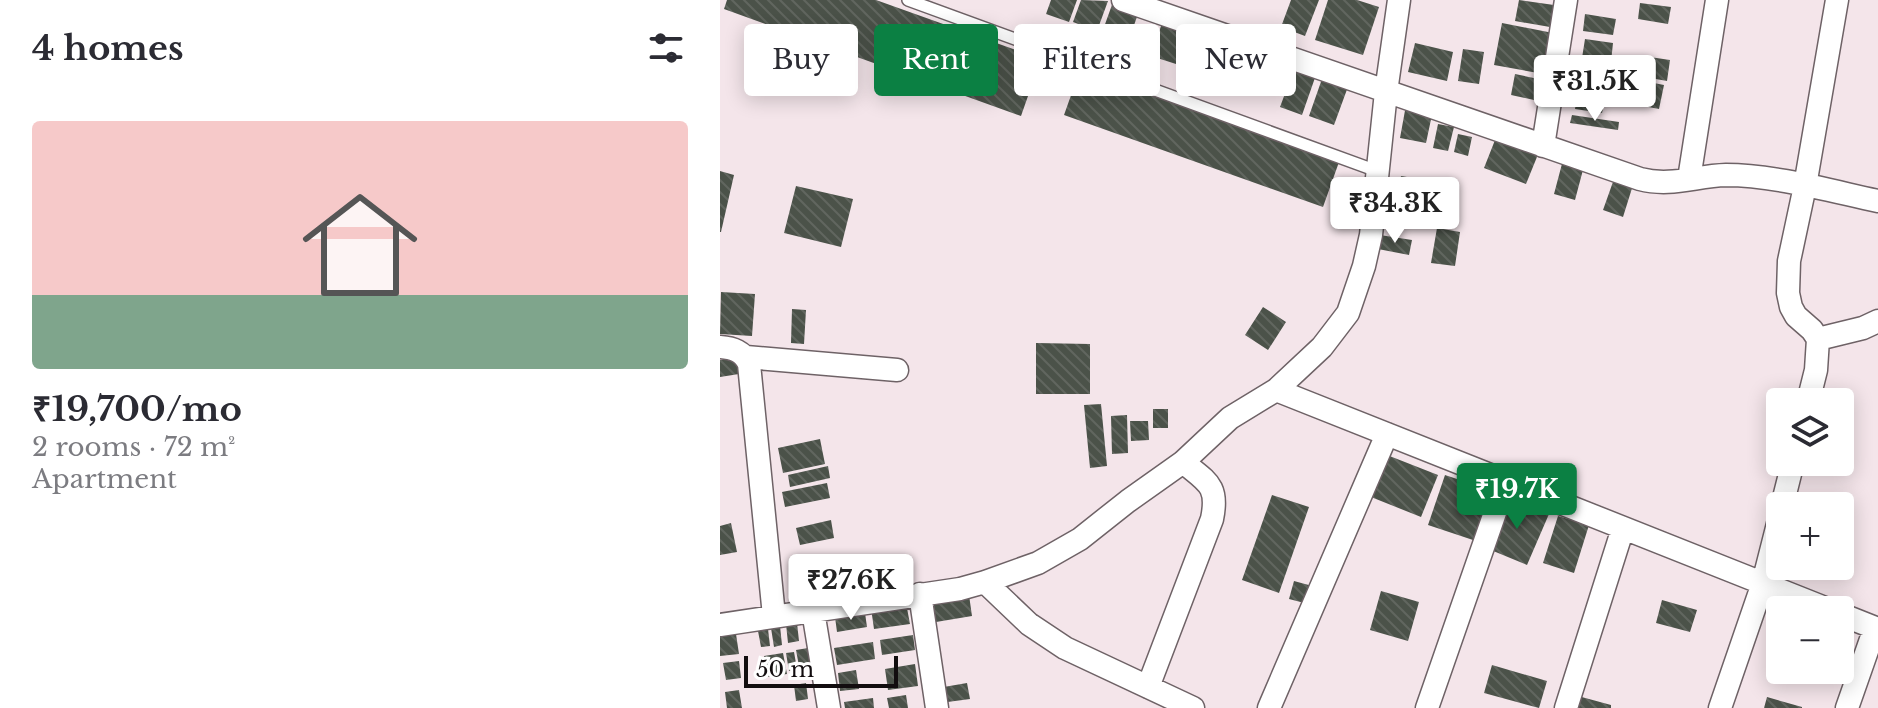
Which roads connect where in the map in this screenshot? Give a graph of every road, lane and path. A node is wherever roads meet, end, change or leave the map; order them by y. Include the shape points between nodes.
1 (908, 0) edge
2 (1123, 0) edge
3 (1399, 0) edge
4 (1566, 0) edge
5 (1717, 0) edge
6 (1837, 0) edge
7 (1386, 92) junction
8 (1543, 146) junction
9 (1377, 171) junction
10 (1689, 179) junction
11 (1805, 186) junction
12 (1878, 201) edge
13 (1878, 321) edge
14 (1818, 339) junction
15 (720, 347) edge
16 (746, 357) junction
17 (897, 370) dead end
18 (1812, 388) edge
19 (1276, 390) junction
20 (1387, 434) junction
21 (1183, 462) junction
22 (1506, 481) junction
23 (1623, 528) junction
24 (1766, 571) edge
25 (985, 582) junction
26 (1763, 583) junction
27 (920, 594) junction
28 (1795, 596) edge
29 (813, 611) junction
30 (774, 616) junction
31 (1854, 619) edge
32 (720, 625) edge
33 (1876, 628) edge
34 (1148, 687) junction
35 (829, 708) edge
36 (937, 708) edge
37 (1193, 708) edge
38 (1269, 708) edge
39 (1427, 708) edge
40 (1566, 708) edge
41 (1720, 708) edge
42 (1847, 708) edge

1 - 9 lane
2 - 7 street
3 - 7 street
4 - 8 street
5 - 10 street
6 - 11 street
7 - 8 street
7 - 9 street
8 - 10 street via 1654,183
9 - 19 street via 1371,235 1348,313 1322,347
10 - 11 street via 1725,175
11 - 12 street
11 - 14 street via 1789,261 1788,293 1796,316
13 - 14 street
14 - 18 street
15 - 16 street
16 - 17 street
16 - 30 street
19 - 20 street
19 - 21 street via 1230,418
20 - 22 street
20 - 38 street
21 - 25 street via 1080,539 1038,563
21 - 34 street via 1209,484 1215,502
22 - 23 street
22 - 39 street
23 - 26 street
23 - 40 street
24 - 26 street
25 - 27 street
25 - 34 street via 1029,624 1065,648
26 - 28 street
26 - 41 street
27 - 29 street
27 - 36 street
29 - 30 street
29 - 35 street
30 - 32 street
31 - 33 street
33 - 42 street
34 - 37 street

